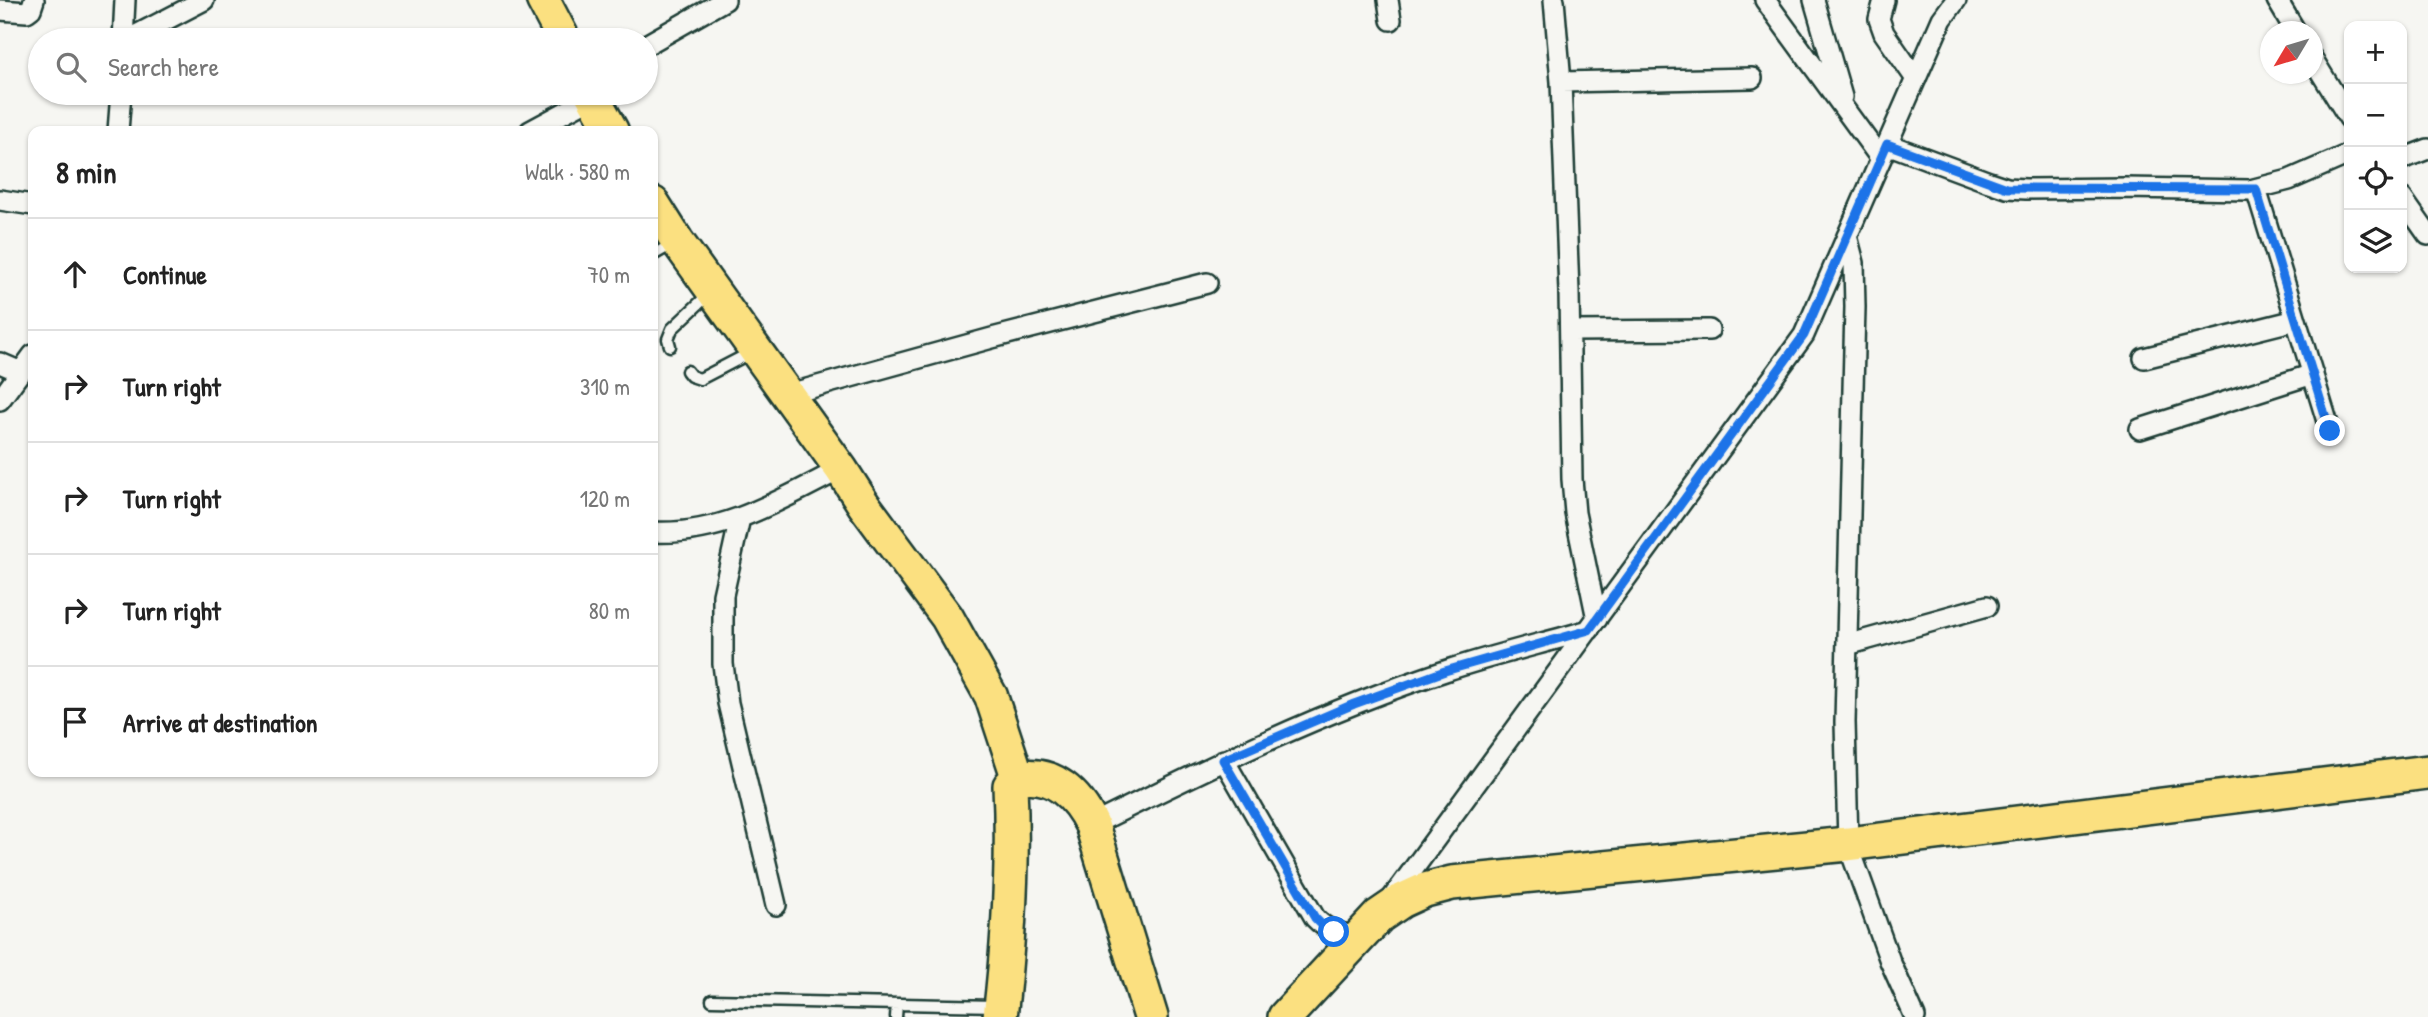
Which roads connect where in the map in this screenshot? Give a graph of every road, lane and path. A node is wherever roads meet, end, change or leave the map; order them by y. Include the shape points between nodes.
1 (34, 0) edge
2 (125, 0) edge
3 (204, 0) edge
4 (543, 0) edge
5 (725, 0) edge
6 (1388, 0) edge
7 (1554, 0) edge
8 (1765, 0) edge
9 (1814, 0) edge
10 (1884, 0) edge
11 (1956, 0) edge
12 (2277, 0) edge
13 (0, 10) edge
14 (1391, 20) dead end
15 (2289, 21) edge
16 (125, 28) edge
17 (149, 28) edge
18 (558, 28) edge
19 (658, 38) edge
20 (2323, 76) edge
21 (1752, 78) dead end
22 (1916, 79) junction
23 (1561, 82) junction
24 (120, 105) edge
25 (575, 105) edge
26 (598, 105) edge
27 (2344, 110) edge
28 (1846, 111) junction
29 (118, 126) edge
30 (539, 126) edge
31 (609, 126) edge
32 (2428, 149) edge
33 (1884, 152) junction
34 (2344, 156) edge
35 (2407, 157) edge
36 (2256, 189) junction
37 (0, 200) edge
38 (28, 204) edge
39 (2407, 205) edge
40 (658, 222) edge
41 (2428, 235) edge
42 (1847, 236) junction
43 (665, 248) edge
44 (1207, 283) dead end
45 (713, 290) junction
46 (2296, 320) junction
47 (1709, 330) dead end
48 (1570, 331) junction
49 (670, 346) dead end
50 (755, 350) junction
51 (2144, 358) dead end
52 (28, 362) edge
53 (0, 363) edge
54 (687, 371) dead end
55 (21, 372) junction
56 (2313, 374) junction
57 (789, 394) junction
58 (0, 400) edge
59 (2140, 429) dead end
60 (2330, 431) dead end
61 (841, 469) junction
62 (740, 518) junction
63 (658, 531) edge
64 (1987, 606) dead end
65 (1593, 624) junction
66 (1847, 645) junction
67 (1223, 760) junction
68 (2428, 772) edge
69 (1018, 778) junction
70 (1092, 825) junction
71 (1847, 844) junction
72 (776, 905) dead end
73 (1369, 927) junction
74 (712, 1000) dead end
75 (897, 1004) junction
76 (1001, 1012) edge
77 (896, 1017) edge
78 (1151, 1017) edge
79 (1285, 1017) edge
80 (1915, 1017) edge

1 - 13 street via 27,12
2 - 16 street
3 - 17 street
4 - 18 main road
5 - 19 street
6 - 14 street
7 - 23 street
8 - 28 street
9 - 28 street
10 - 22 street via 1879,19 1884,33
11 - 22 street via 1942,19
12 - 15 street
20 - 27 street
21 - 23 street
22 - 33 street
23 - 48 street
24 - 29 street
25 - 30 street
26 - 31 main road
28 - 33 street
32 - 35 street
33 - 36 street via 2007,188
33 - 42 street
34 - 36 street
36 - 46 street
37 - 38 street
39 - 41 street
40 - 43 main road
42 - 65 street via 1804,335
42 - 66 street via 1854,263 1855,307
43 - 45 main road
44 - 57 street
45 - 49 lane via 671,329
45 - 50 main road
46 - 51 street
46 - 56 street
47 - 48 street
48 - 65 street via 1572,479
50 - 54 lane via 700,379
50 - 57 main road
52 - 55 street
53 - 55 street
55 - 58 street
56 - 59 street
56 - 60 street
57 - 61 main road
61 - 62 street
61 - 69 main road via 947,617 991,696
62 - 63 street
62 - 72 street via 723,596 723,664 728,704
64 - 66 street
65 - 67 street via 1354,704
65 - 73 street
66 - 71 street
67 - 70 street
67 - 73 street via 1315,918 1334,932
68 - 71 highway
69 - 70 highway via 1037,775 1062,786 1085,810
69 - 76 highway via 1010,786 1012,900
70 - 78 highway
71 - 73 highway via 1451,883 1401,901
71 - 80 street
73 - 79 highway
74 - 75 lane
75 - 76 lane
75 - 77 lane

